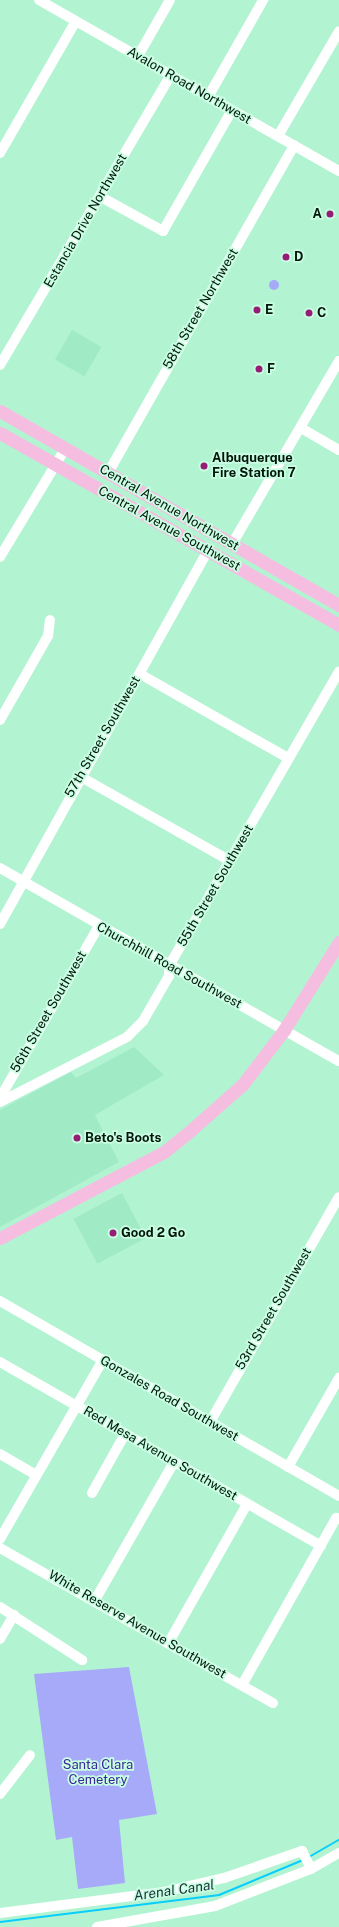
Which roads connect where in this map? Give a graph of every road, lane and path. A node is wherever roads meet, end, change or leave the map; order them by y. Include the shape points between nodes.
1 (170, 0) edge
2 (263, 0) edge
3 (45, 1) edge
4 (76, 22) junction
5 (339, 31) edge
6 (138, 56) junction
7 (170, 76) junction
8 (208, 97) junction
9 (232, 110) junction
10 (278, 136) junction
11 (294, 145) junction
12 (0, 153) edge
13 (339, 171) edge
14 (100, 197) junction
15 (339, 361) edge
16 (0, 365) edge
17 (0, 411) edge
18 (301, 428) junction
19 (0, 433) edge
20 (65, 448) junction
21 (339, 450) edge
22 (55, 465) junction
23 (108, 473) junction
24 (232, 544) junction
25 (208, 550) junction
26 (0, 557) edge
27 (339, 605) edge
28 (50, 620) dead end
29 (339, 626) edge
30 (339, 671) edge
31 (140, 674) junction
32 (0, 720) edge
33 (288, 758) junction
34 (81, 777) junction
35 (230, 861) junction
36 (0, 868) edge
37 (24, 882) junction
38 (0, 924) edge
39 (99, 926) junction
40 (339, 942) edge
41 (170, 966) junction
42 (284, 1030) junction
43 (339, 1061) edge
44 (0, 1098) edge
45 (0, 1102) edge
46 (339, 1197) edge
47 (0, 1238) edge
48 (1, 1304) edge
49 (103, 1360) junction
50 (0, 1362) edge
51 (339, 1378) edge
52 (76, 1406) junction
53 (210, 1422) junction
54 (125, 1434) junction
55 (0, 1454) edge
56 (174, 1462) junction
57 (288, 1467) junction
58 (36, 1475) junction
59 (92, 1493) dead end
60 (339, 1496) edge
61 (247, 1504) junction
62 (336, 1518) dead end
63 (0, 1539) edge
64 (321, 1546) junction
65 (0, 1548) edge
66 (95, 1600) junction
67 (0, 1607) edge
68 (14, 1615) junction
69 (0, 1639) edge
70 (169, 1642) junction
71 (82, 1660) dead end
72 (242, 1685) junction
73 (274, 1703) dead end
74 (30, 1755) dead end
75 (0, 1794) edge
76 (339, 1853) edge
77 (310, 1868) junction
78 (0, 1913) edge
79 (97, 1927) edge

1 - 6 street
2 - 8 street
3 - 4 street, Avalon Road Northwest
4 - 6 street, Avalon Road Northwest
4 - 12 street
5 - 10 street
6 - 7 street, Avalon Road Northwest
7 - 8 street, Avalon Road Northwest
7 - 14 street, Estancia Drive Northwest
8 - 9 street, Avalon Road Northwest
9 - 10 street, Avalon Road Northwest
9 - 14 street via 163,231
10 - 11 street, Avalon Road Northwest
11 - 13 street, Avalon Road Northwest
11 - 23 street, 58th Street Northwest
14 - 16 street, Estancia Drive Northwest
15 - 18 street
17 - 20 main road, Central Avenue Northwest
18 - 21 street
18 - 24 street
19 - 22 main road, Central Avenue Southwest
20 - 22 street
20 - 23 main road, Central Avenue Northwest
22 - 25 main road, Central Avenue Southwest
22 - 26 street
23 - 24 main road, Central Avenue Northwest
24 - 27 main road, Central Avenue Northwest
25 - 29 main road, Central Avenue Southwest
25 - 31 street, 57th Street Southwest
28 - 32 street via 48,636
30 - 33 street, 55th Street Southwest
31 - 33 street
31 - 34 street, 57th Street Southwest
33 - 35 street, 55th Street Southwest
34 - 35 street
34 - 37 street, 57th Street Southwest via 26,873
35 - 41 street, 55th Street Southwest
36 - 37 street, Churchhill Road Southwest
37 - 38 street, 57th Street Southwest
37 - 39 street, Churchhill Road Southwest
39 - 41 street, Churchhill Road Southwest
39 - 44 street, 56th Street Southwest
40 - 42 main road
41 - 42 street, Churchhill Road Southwest
41 - 45 street, 55th Street Southwest via 169,976 135,1031
42 - 43 street, Churchhill Road Southwest
42 - 47 main road via 243,1084 164,1152
46 - 53 street, 53rd Street Southwest
48 - 49 street, Gonzales Road Southwest
49 - 52 street
49 - 53 street, Gonzales Road Southwest
50 - 52 street, Red Mesa Avenue Southwest
51 - 57 street
52 - 54 street, Red Mesa Avenue Southwest
52 - 58 street
53 - 57 street, Gonzales Road Southwest
54 - 56 street, Red Mesa Avenue Southwest
54 - 59 street
55 - 58 street
56 - 61 street, Red Mesa Avenue Southwest
56 - 66 street
57 - 60 street, Gonzales Road Southwest
58 - 63 street
61 - 64 street, Red Mesa Avenue Southwest
61 - 70 street
62 - 64 street
64 - 72 street
65 - 66 street, White Reserve Avenue Southwest
66 - 70 street, White Reserve Avenue Southwest
67 - 68 street
68 - 69 street
68 - 71 street
70 - 72 street, White Reserve Avenue Southwest
72 - 73 street, White Reserve Avenue Southwest
74 - 75 street
76 - 77 street
77 - 78 street via 302,1851 224,1878 163,1892
77 - 79 street via 215,1906

